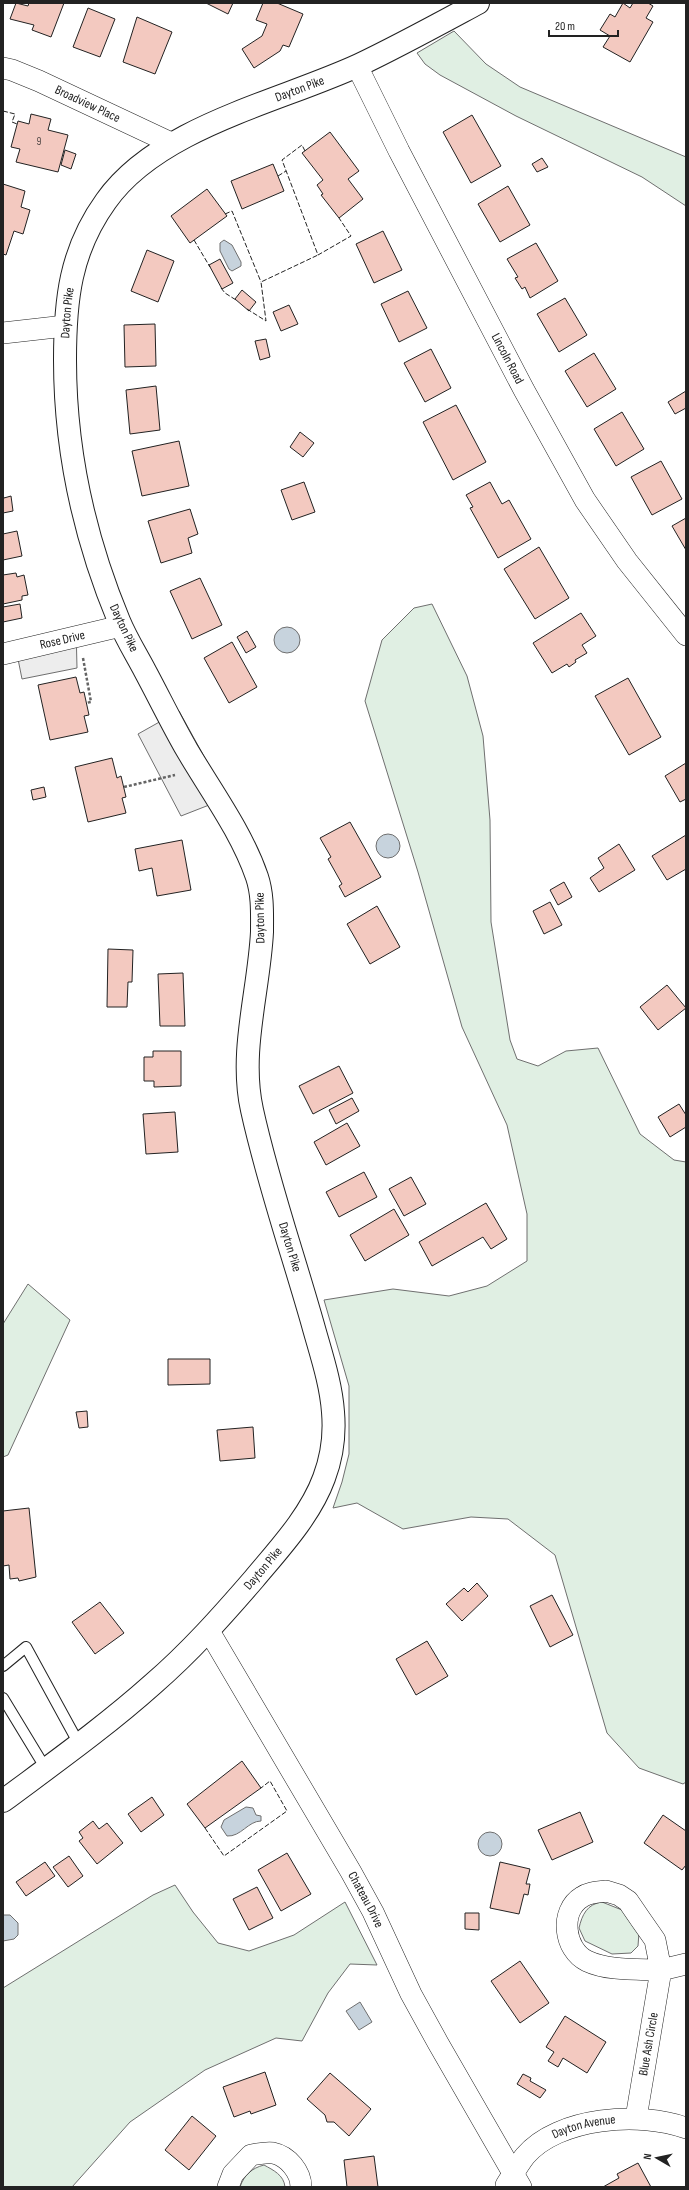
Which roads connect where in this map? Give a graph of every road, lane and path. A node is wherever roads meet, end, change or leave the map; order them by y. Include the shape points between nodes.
1 (478, 3) edge
2 (356, 66) junction
3 (3, 68) edge
4 (171, 143) junction
5 (65, 326) junction
6 (3, 333) edge
7 (122, 626) junction
8 (686, 635) edge
9 (79, 636) junction
10 (3, 654) edge
11 (86, 703) dead end
12 (198, 769) junction
13 (124, 787) dead end
14 (209, 1631) junction
15 (3, 1666) edge
16 (3, 1698) edge
17 (79, 1744) junction
18 (46, 1769) junction
19 (3, 1801) edge
20 (686, 1964) edge
21 (661, 1970) junction
22 (636, 2118) junction
23 (686, 2128) edge
24 (513, 2183) edge
25 (228, 2187) edge
26 (301, 2187) edge

1 - 2 street, Dayton Pike
2 - 4 street, Dayton Pike via 235,114
2 - 8 street, Lincoln Road via 524,390 585,500 628,561
3 - 4 street, Broadview Place via 39,81
4 - 5 street, Dayton Pike via 131,172 106,200 80,244 69,284
5 - 6 street
5 - 7 street, Dayton Pike via 65,389 72,461 89,538
7 - 9 street, Rose Drive
7 - 12 street, Dayton Pike
9 - 10 street, Rose Drive
9 - 11 path via 91,702
12 - 13 path
12 - 14 street, Dayton Pike via 243,844 262,894 261,948 250,1023 247,1077 250,1104 269,1179 331,1389 334,1420 332,1449 317,1495 268,1562
14 - 17 street, Dayton Pike via 154,1683
14 - 24 street, Chateau Drive via 362,1892 411,1994
15 - 17 lane via 26,1647
16 - 18 lane
17 - 18 street, Dayton Pike
18 - 19 street, Dayton Pike
20 - 21 street
21 - 21 street, Blue Ash Circle via 654,1940 628,1901 606,1891 581,1897 572,1908 567,1924 569,1942 576,1954 600,1965
21 - 22 street, Blue Ash Circle
22 - 23 street, Dayton Avenue
22 - 24 street, Dayton Avenue via 599,2121 564,2131 540,2144 525,2156
25 - 26 street via 233,2174 251,2155 273,2153 288,2160 298,2172

